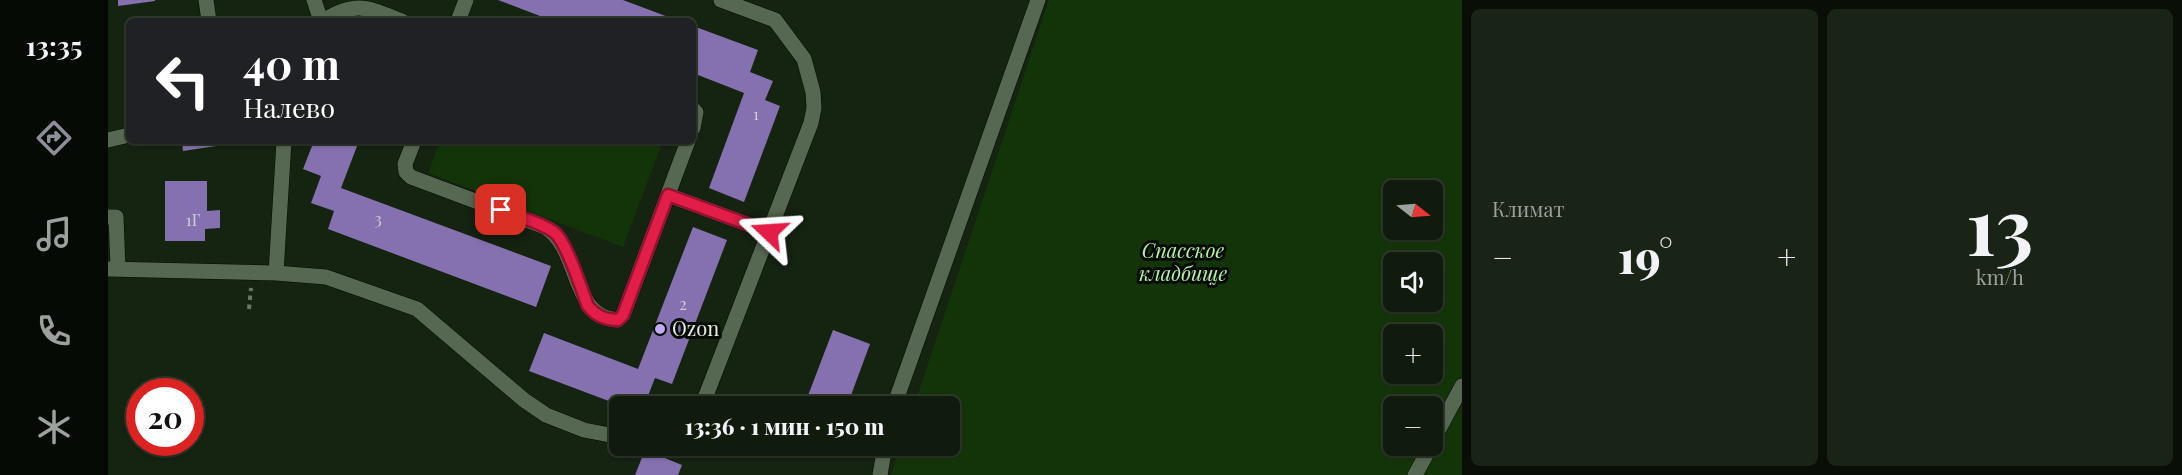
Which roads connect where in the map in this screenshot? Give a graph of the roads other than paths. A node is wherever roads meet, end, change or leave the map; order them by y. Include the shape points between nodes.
1 (206, 0) edge
2 (314, 0) edge
3 (466, 0) edge
4 (721, 0) edge
5 (1038, 0) edge
6 (209, 18) edge
7 (321, 18) edge
8 (327, 18) edge
9 (394, 18) edge
10 (461, 18) edge
11 (126, 136) edge
12 (108, 140) edge
13 (284, 144) edge
14 (413, 144) edge
15 (687, 144) edge
16 (668, 195) junction
17 (108, 217) edge
18 (769, 232) junction
19 (113, 268) edge
20 (276, 273) junction
21 (1462, 386) edge
22 (706, 396) edge
23 (898, 396) edge
24 (1443, 423) edge
25 (609, 435) edge
26 (883, 456) edge
27 (1425, 456) edge
28 (880, 475) edge
29 (1415, 475) edge

1 - 6 lane
2 - 7 lane
3 - 10 lane
4 - 18 lane via 775,20 804,59 813,92 811,123
5 - 23 lane
8 - 9 lane via 354,6
11 - 12 lane
13 - 20 lane
14 - 16 lane via 405,164 411,177 555,233 588,306 610,320 623,315
15 - 16 lane
16 - 18 lane
17 - 19 lane via 116,217
18 - 22 lane
19 - 20 lane
20 - 25 lane via 326,277 417,309 546,415
21 - 24 lane
26 - 28 lane
27 - 29 lane

